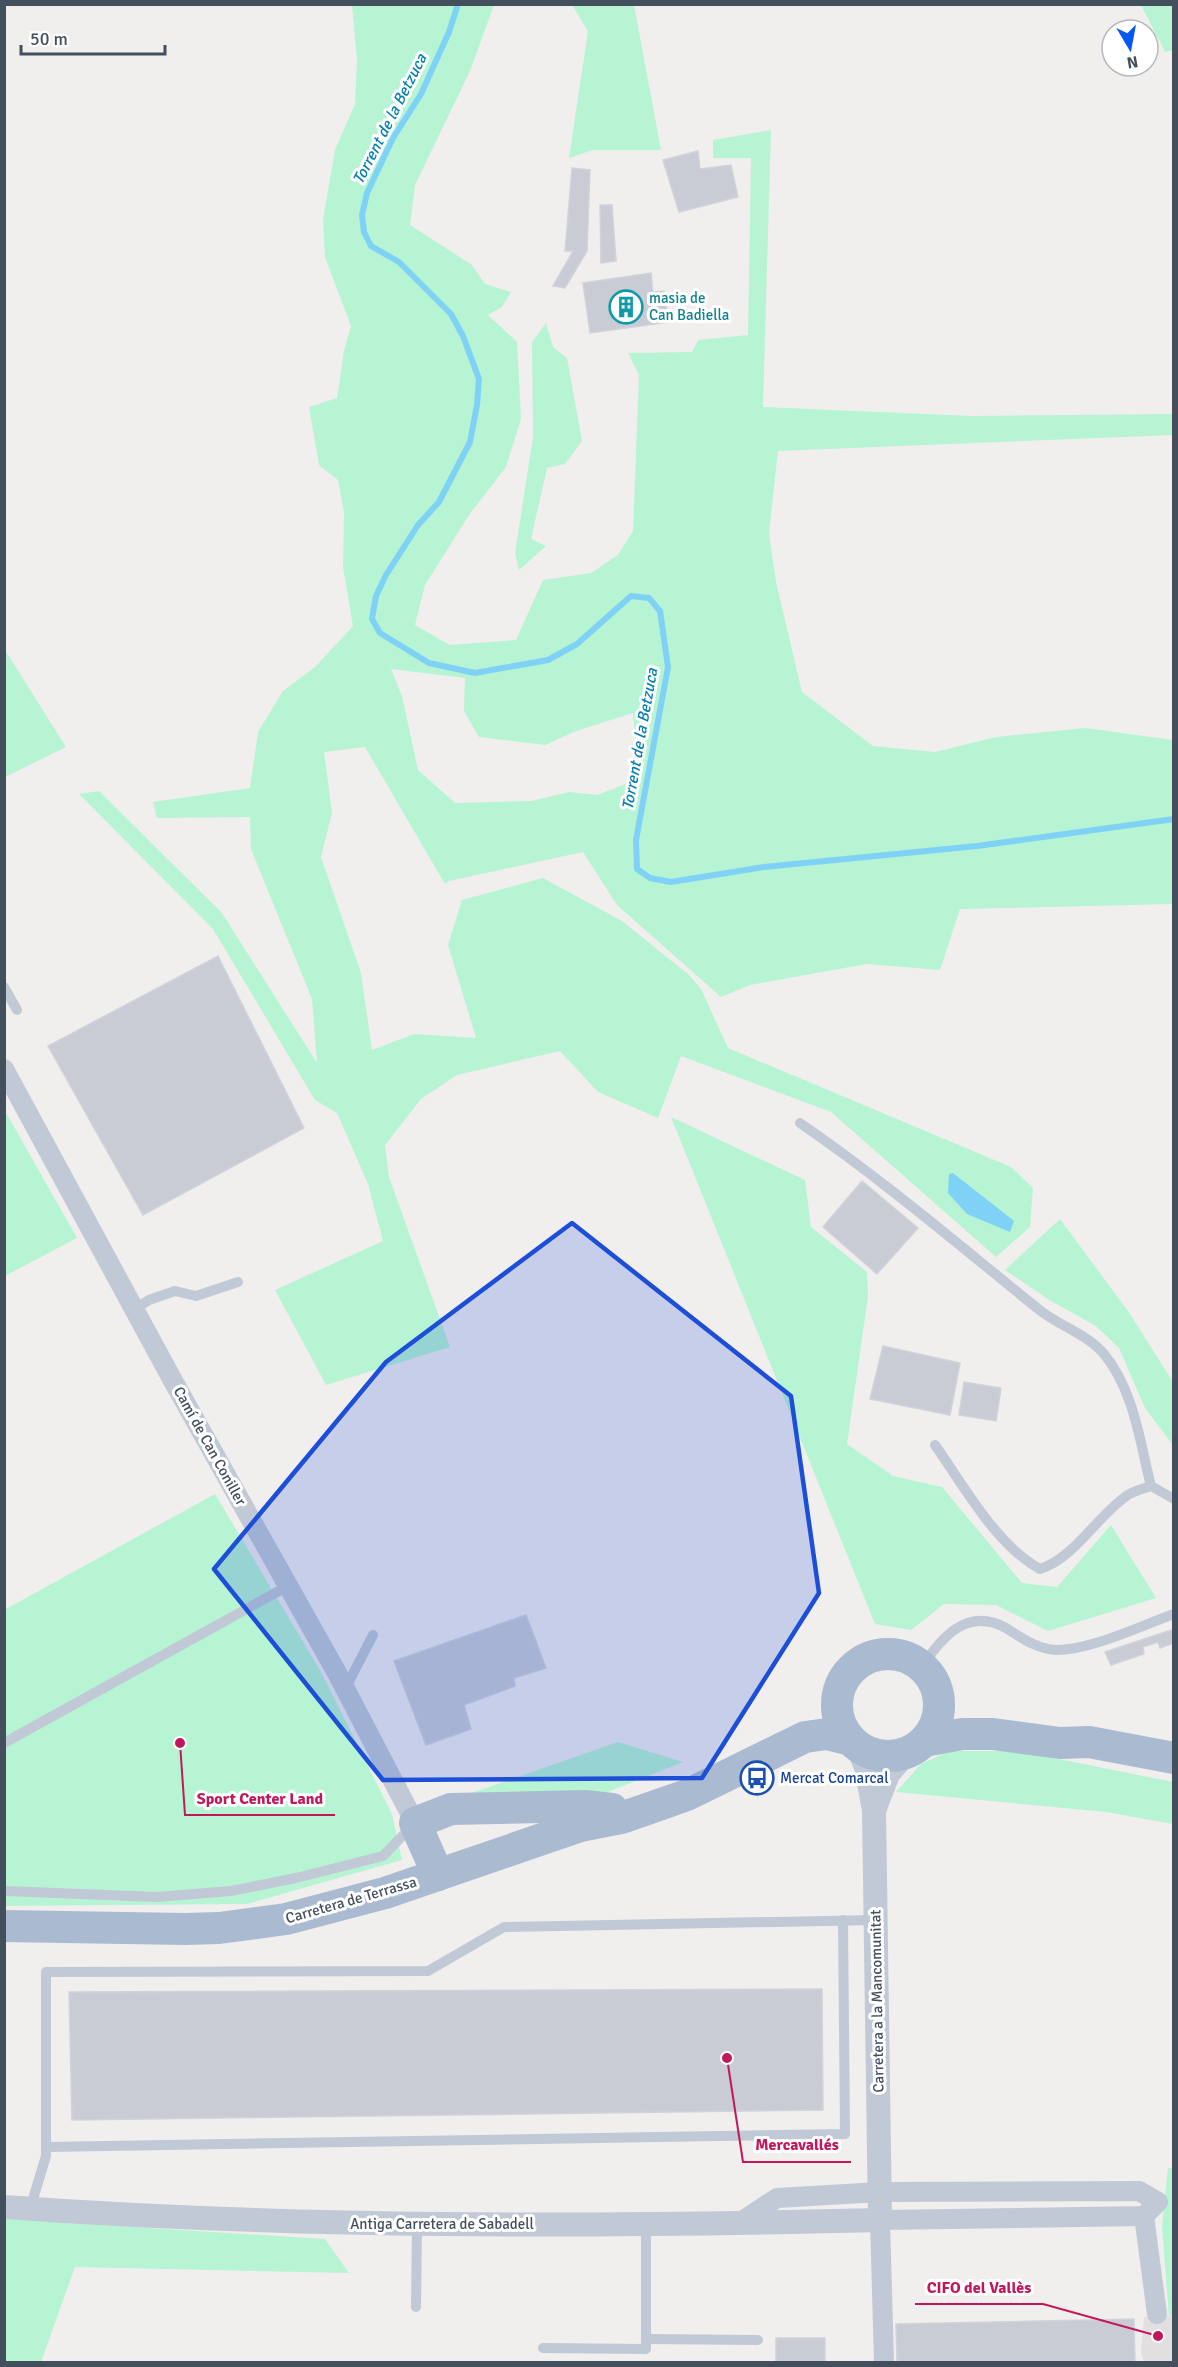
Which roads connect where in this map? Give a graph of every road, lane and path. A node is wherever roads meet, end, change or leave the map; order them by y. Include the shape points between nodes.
1 (4, 987) edge
2 (17, 1010) dead end
3 (4, 1069) edge
4 (800, 1123) dead end
5 (238, 1282) dead end
6 (135, 1310) junction
7 (934, 1445) dead end
8 (1151, 1486) junction
9 (1173, 1499) edge
10 (288, 1586) junction
11 (1173, 1614) edge
12 (373, 1635) dead end
13 (929, 1677) junction
14 (345, 1689) junction
15 (839, 1689) junction
16 (1089, 1742) junction
17 (4, 1743) edge
18 (854, 1744) junction
19 (916, 1747) junction
20 (1173, 1758) edge
21 (613, 1809) junction
22 (874, 1810) junction
23 (415, 1823) junction
24 (580, 1826) junction
25 (438, 1875) junction
26 (4, 1891) edge
27 (843, 1920) junction
28 (876, 1920) junction
29 (4, 1926) edge
30 (46, 2147) junction
31 (880, 2192) junction
32 (4, 2207) edge
33 (30, 2209) junction
34 (1144, 2217) junction
35 (880, 2220) junction
36 (646, 2223) junction
37 (739, 2223) junction
38 (417, 2224) junction
39 (416, 2307) dead end
40 (1157, 2314) dead end
41 (646, 2338) junction
42 (758, 2340) dead end
43 (543, 2348) dead end
44 (884, 2362) edge

1 - 2 lane
3 - 6 street, Camí de Can Coniller
4 - 8 lane via 861,1165 1039,1311 1085,1337 1105,1355 1128,1397
5 - 6 lane via 196,1296 175,1291 148,1300
6 - 10 street, Camí de Can Coniller
7 - 8 lane via 1006,1543 1040,1569 1056,1564 1127,1495
8 - 9 lane
10 - 14 street, Camí de Can Coniller
10 - 17 lane
11 - 13 lane via 1092,1643 1055,1650 1040,1647 989,1621 967,1622 953,1629
12 - 14 lane
13 - 15 main road via 900,1655 890,1653 869,1657 853,1667
13 - 16 main road via 950,1704 964,1713 1063,1729
13 - 19 main road via 939,1714 936,1724
14 - 23 street, Camí de Can Coniller
15 - 18 main road via 839,1723
15 - 21 main road, Carretera de Terrassa via 808,1714 769,1737
16 - 19 main road via 1060,1743 980,1734
16 - 20 main road
18 - 19 main road via 887,1756
18 - 22 street, Carretera a la Mancomunitat via 866,1767
18 - 24 main road, Carretera de Terrassa via 827,1734 805,1737 687,1795 621,1818
19 - 22 street, Carretera a la Mancomunitat via 888,1774
21 - 23 main road via 451,1809
21 - 24 main road, Carretera de Terrassa
22 - 28 street, Carretera a la Mancomunitat
23 - 25 main road
23 - 26 lane via 383,1856 231,1891 157,1897
24 - 25 main road, Carretera de Terrassa
25 - 29 main road, Carretera de Terrassa via 320,1912 254,1924 185,1929
27 - 28 lane
27 - 30 lane via 504,1927 428,1971 46,1972
27 - 30 lane via 845,2134
28 - 31 street, Carretera a la Mancomunitat
30 - 33 lane
31 - 34 street via 1139,2190 1158,2202
31 - 35 street, Carretera a la Mancomunitat
31 - 37 street via 777,2198
32 - 33 street, Antiga Carretera de Sabadell
33 - 38 street, Antiga Carretera de Sabadell via 182,2218
34 - 35 street
34 - 40 street
35 - 37 street, Antiga Carretera de Sabadell
35 - 44 street, Carretera a la Mancomunitat
36 - 37 street, Antiga Carretera de Sabadell
36 - 38 street, Antiga Carretera de Sabadell
36 - 41 lane
38 - 39 lane
41 - 42 lane
41 - 43 lane via 646,2349

